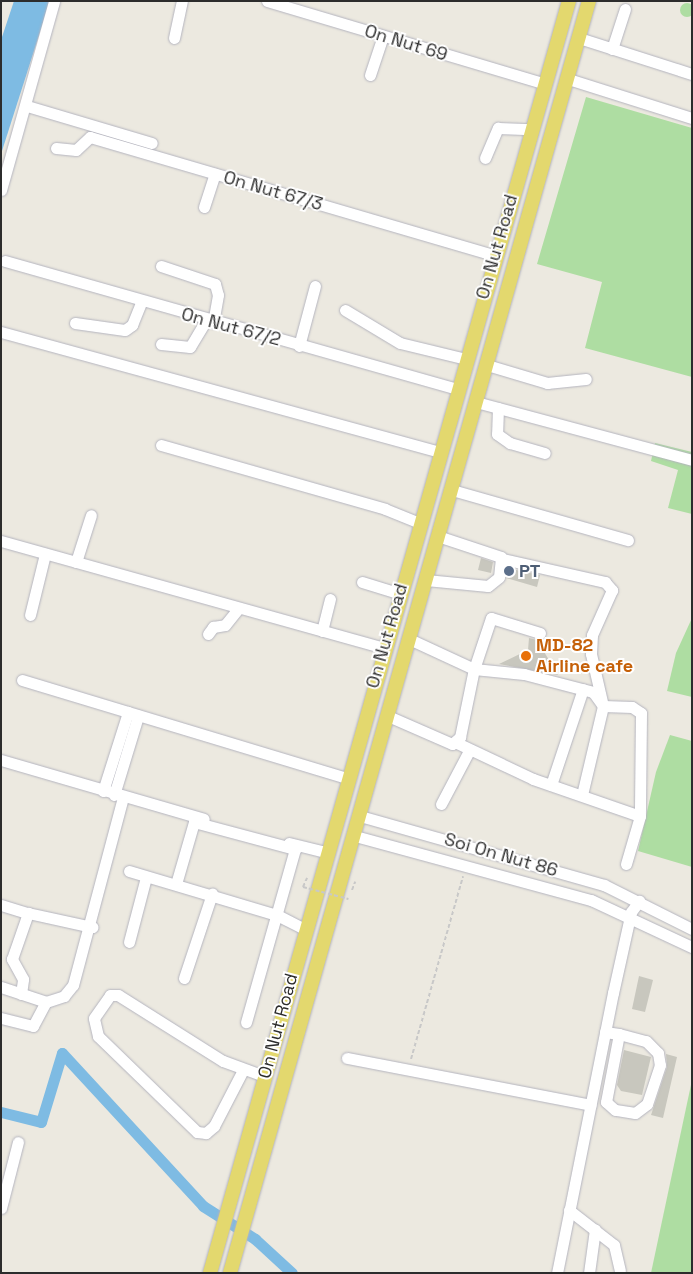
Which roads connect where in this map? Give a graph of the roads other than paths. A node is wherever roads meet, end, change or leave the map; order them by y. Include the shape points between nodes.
1 (54, 1) edge
2 (182, 1) edge
3 (267, 1) edge
4 (569, 1) edge
5 (589, 1) edge
6 (625, 9) dead end
7 (383, 36) junction
8 (174, 38) dead end
9 (579, 38) junction
10 (612, 49) junction
11 (692, 74) edge
12 (370, 75) dead end
13 (568, 79) junction
14 (544, 84) junction
15 (27, 106) junction
16 (692, 118) edge
17 (531, 130) junction
18 (152, 143) dead end
19 (56, 148) dead end
20 (485, 158) dead end
21 (215, 174) junction
22 (1, 190) edge
23 (204, 207) dead end
24 (494, 255) junction
25 (5, 261) dead end
26 (161, 266) dead end
27 (315, 286) dead end
28 (141, 303) junction
29 (345, 310) dead end
30 (210, 322) junction
31 (76, 323) dead end
32 (1, 332) edge
33 (160, 344) dead end
34 (299, 346) junction
35 (466, 359) junction
36 (487, 365) junction
37 (586, 379) dead end
38 (458, 389) junction
39 (476, 402) junction
40 (498, 408) junction
41 (161, 445) dead end
42 (440, 452) junction
43 (545, 453) dead end
44 (692, 460) edge
45 (452, 490) junction
46 (91, 515) dead end
47 (420, 523) junction
48 (438, 536) junction
49 (628, 540) dead end
50 (1, 541) edge
51 (45, 554) junction
52 (503, 559) junction
53 (76, 562) junction
54 (426, 580) junction
55 (362, 582) dead end
56 (399, 593) junction
57 (330, 599) dead end
58 (239, 608) junction
59 (30, 615) dead end
60 (322, 631) junction
61 (540, 633) dead end
62 (208, 634) dead end
63 (409, 639) junction
64 (383, 648) junction
65 (474, 669) junction
66 (22, 680) dead end
67 (582, 689) junction
68 (603, 706) junction
69 (133, 714) junction
70 (388, 716) junction
71 (457, 743) junction
72 (469, 751) junction
73 (1, 760) edge
74 (347, 778) junction
75 (551, 785) junction
76 (114, 794) junction
77 (582, 795) junction
78 (441, 804) dead end
79 (338, 811) junction
80 (360, 816) junction
81 (640, 816) junction
82 (332, 831) junction
83 (355, 836) junction
84 (326, 852) junction
85 (626, 864) dead end
86 (129, 871) dead end
87 (146, 877) junction
88 (176, 884) junction
89 (212, 894) junction
90 (638, 901) junction
91 (1, 906) edge
92 (28, 913) junction
93 (277, 915) junction
94 (630, 917) junction
95 (92, 927) junction
96 (692, 928) edge
97 (304, 929) junction
98 (129, 942) dead end
99 (692, 947) edge
100 (184, 978) dead end
101 (1, 987) edge
102 (22, 994) junction
103 (46, 1002) junction
104 (1, 1018) edge
105 (246, 1022) dead end
106 (605, 1032) junction
107 (619, 1034) junction
108 (347, 1058) dead end
109 (243, 1070) junction
110 (264, 1076) junction
111 (590, 1105) junction
112 (18, 1142) dead end
113 (3, 1195) edge
114 (1, 1208) edge
115 (569, 1210) junction
116 (595, 1229) junction
117 (620, 1270) dead end
118 (210, 1273) edge
119 (230, 1273) edge
120 (557, 1273) edge
121 (589, 1273) edge

1 - 15 street
2 - 8 street
3 - 7 street, On Nut 69
4 - 14 main road, On Nut Road
5 - 9 main road, On Nut Road
6 - 10 street
7 - 12 street
7 - 14 street, On Nut 69
9 - 10 street
9 - 13 main road, On Nut Road
10 - 11 street
13 - 16 street
13 - 36 main road, On Nut Road
14 - 17 main road, On Nut Road
15 - 18 street
15 - 22 street
17 - 20 street via 498,128
17 - 24 main road, On Nut Road
19 - 21 street, On Nut 67/3 via 76,150 90,137
21 - 23 street
21 - 24 street, On Nut 67/3
24 - 35 main road, On Nut Road
25 - 28 street, On Nut 67/2
26 - 30 street via 215,284
27 - 34 street
28 - 30 street, On Nut 67/2
28 - 31 street via 132,326 125,330
29 - 35 street via 400,344
30 - 33 street via 190,347
30 - 34 street, On Nut 67/2
32 - 42 street
34 - 38 street, On Nut 67/2
35 - 38 main road, On Nut Road
36 - 37 street via 546,382
36 - 39 main road, On Nut Road
38 - 42 main road, On Nut Road
39 - 40 street
39 - 45 main road, On Nut Road
40 - 43 street via 497,434 510,443
40 - 44 street
41 - 47 street via 385,509
42 - 47 main road, On Nut Road
45 - 48 main road, On Nut Road
45 - 49 street
46 - 53 street
47 - 56 main road, On Nut Road
48 - 52 street
48 - 54 main road, On Nut Road
50 - 51 street
51 - 53 street
51 - 59 street
52 - 54 street via 499,577 488,586
52 - 68 street via 605,582 612,590 592,635 591,654
53 - 58 street
54 - 63 main road, On Nut Road
55 - 56 street
56 - 64 main road, On Nut Road
57 - 60 street
58 - 60 street
58 - 62 street via 225,625 213,627
60 - 64 street
61 - 65 street via 492,618
63 - 65 street
63 - 70 main road, On Nut Road
64 - 74 main road, On Nut Road
65 - 67 street via 524,674
65 - 71 street
66 - 69 street
67 - 68 street via 593,692
67 - 75 street
68 - 77 street
68 - 81 street via 632,708 642,713
69 - 74 street
69 - 76 street
70 - 71 street
70 - 80 main road, On Nut Road
71 - 72 street
72 - 75 street
72 - 78 street
73 - 76 street
74 - 79 main road, On Nut Road
75 - 77 street
76 - 84 street
76 - 95 street
77 - 81 street
79 - 80 main road
79 - 82 main road, On Nut Road
80 - 83 main road, On Nut Road
80 - 90 street, Soi On Nut 86 via 604,885
81 - 85 street
82 - 83 main road
82 - 84 main road, On Nut Road
83 - 94 street, Soi On Nut 86 via 591,900
83 - 119 main road, On Nut Road
84 - 97 main road, On Nut Road
86 - 87 street
87 - 88 street
87 - 98 street
88 - 89 street
88 - 93 street via 194,822 291,847 296,856
89 - 93 street
89 - 100 street
90 - 94 street
90 - 96 street, Soi On Nut 86
91 - 92 street
92 - 95 street
92 - 102 street via 12,959 23,979
93 - 97 street
93 - 105 street
94 - 99 street, Soi On Nut 86
94 - 106 street
95 - 103 street via 73,986 64,996
97 - 110 main road, On Nut Road
101 - 102 street
102 - 103 street
103 - 104 street via 33,1026
106 - 107 street
106 - 111 street
107 - 107 street via 606,1102 615,1110 635,1113 647,1104 660,1065 658,1053 646,1041
108 - 111 street
109 - 109 street via 214,1126 206,1133 197,1132 98,1036 94,1018 110,995 118,995
109 - 110 street
110 - 118 main road, On Nut Road
111 - 115 street
112 - 113 street
113 - 114 street
115 - 116 street
115 - 120 street
116 - 117 street via 614,1245
116 - 121 street

